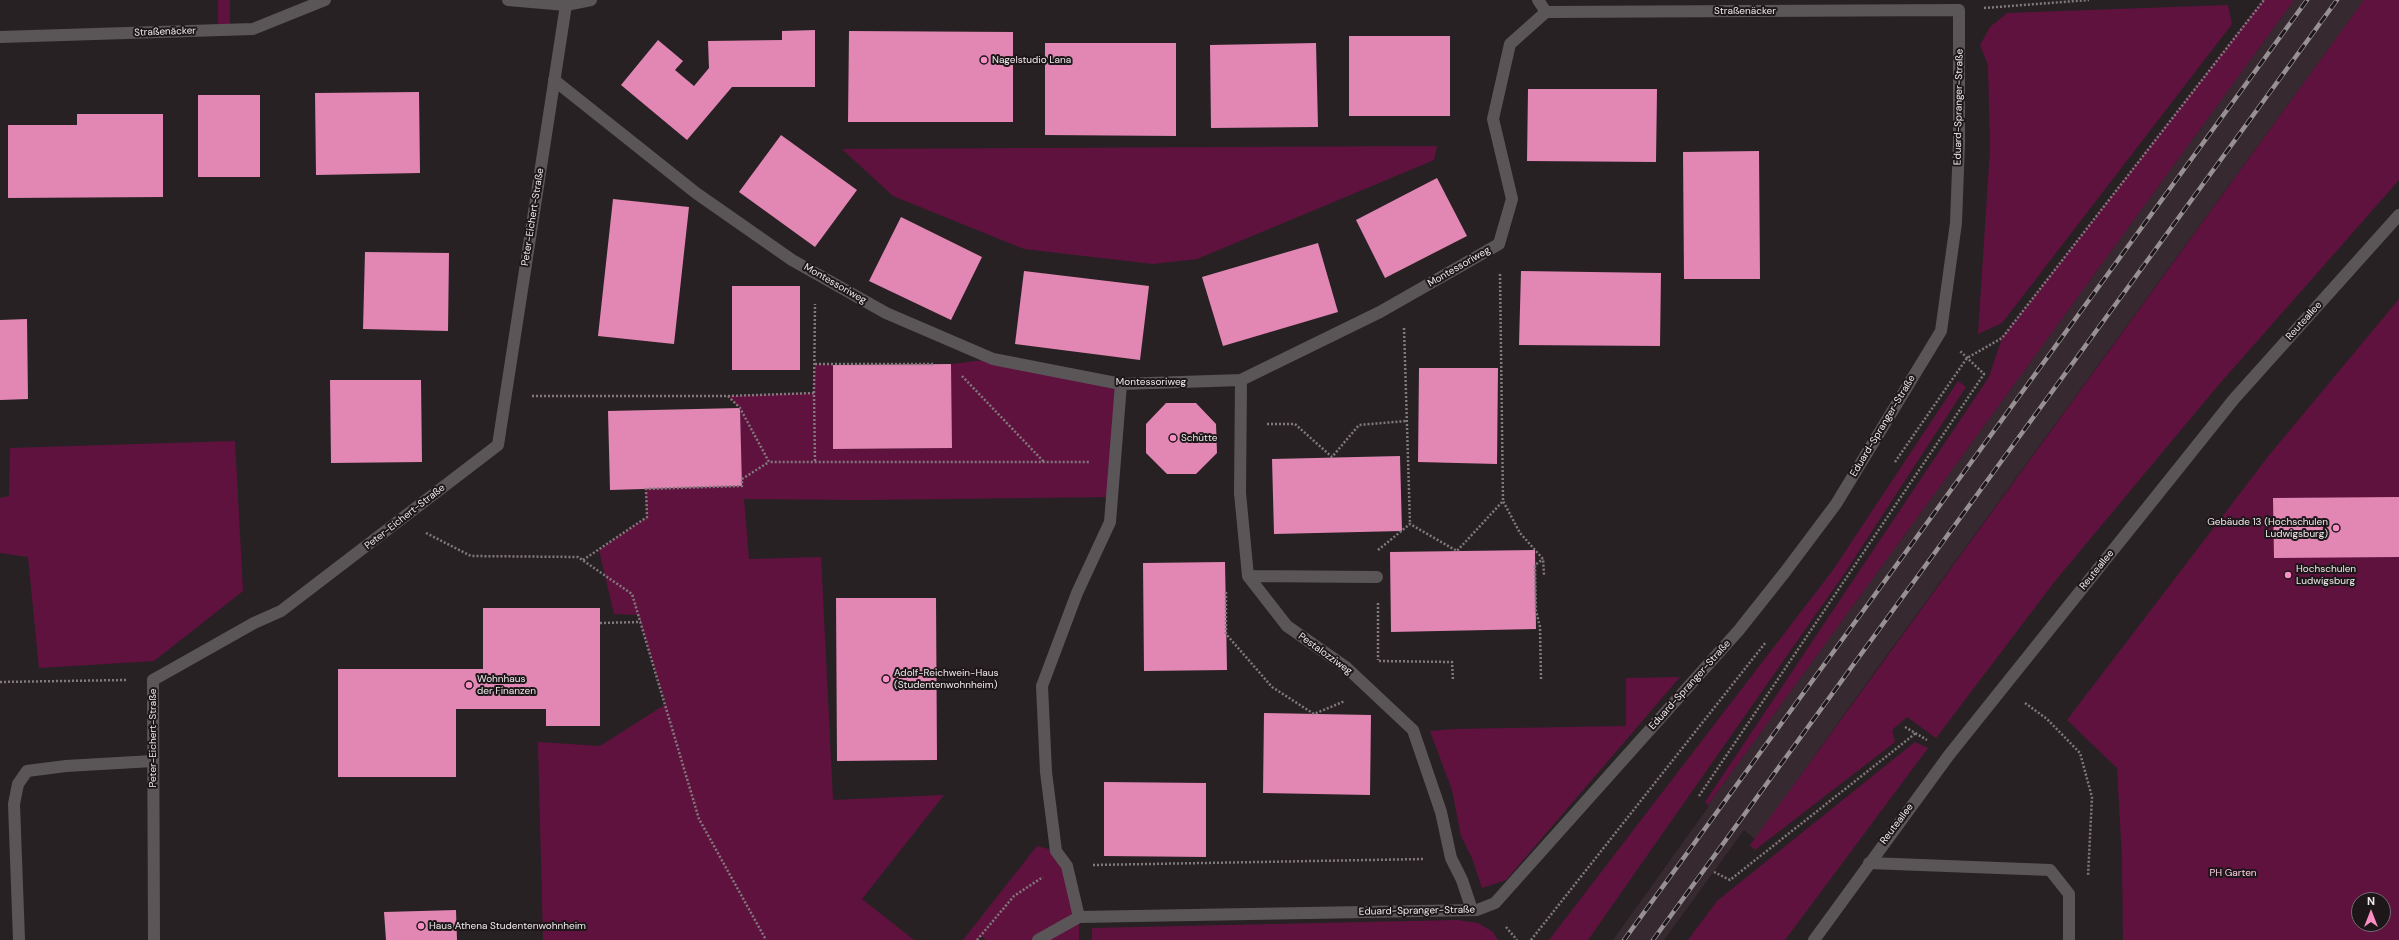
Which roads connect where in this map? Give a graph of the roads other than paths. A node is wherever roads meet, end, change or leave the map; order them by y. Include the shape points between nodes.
1 (325, 0) edge
2 (508, 0) edge
3 (591, 0) edge
4 (1538, 0) edge
5 (566, 5) junction
6 (1959, 10) joint
7 (1546, 12) junction
8 (0, 37) edge
9 (554, 80) junction
10 (2399, 215) edge
11 (1240, 380) junction
12 (1121, 384) junction
13 (1248, 576) junction
14 (1377, 577) road end
15 (153, 761) junction
16 (1868, 863) junction
17 (1472, 910) junction
18 (1079, 917) junction
19 (19, 940) edge
20 (154, 940) edge
21 (1038, 940) edge
22 (1814, 940) edge
23 (2069, 940) edge

1 - 8 street, Straßenäcker via 252,29
2 - 5 street
3 - 5 street
4 - 7 street
5 - 9 street, Peter-Eichert-Straße
6 - 7 street, Straßenäcker
6 - 17 street, Eduard-Spranger-Straße via 1956,222 1941,330 1836,504 1739,630 1495,903
7 - 11 street, Montessoriweg via 1510,44 1493,119 1512,199 1499,244 1403,299
9 - 12 street, Montessoriweg via 696,193 792,260 886,314 993,359
9 - 15 street, Peter-Eichert-Straße via 498,445 281,611 254,623 153,680
10 - 16 street, Reuteallee via 2234,399 2003,686
11 - 12 street, Montessoriweg
11 - 13 street via 1240,493
12 - 18 street via 1110,522 1077,593 1042,686 1046,772 1056,851 1067,866
13 - 14 street
13 - 17 street, Pestalozziweg via 1287,626 1347,668 1413,730 1441,812 1451,858
15 - 19 street via 27,771 18,784 14,804
15 - 20 street, Peter-Eichert-Straße
16 - 22 street, Reuteallee
16 - 23 street via 2050,870 2069,894
17 - 18 street, Eduard-Spranger-Straße
18 - 21 street, Eduard-Spranger-Straße

